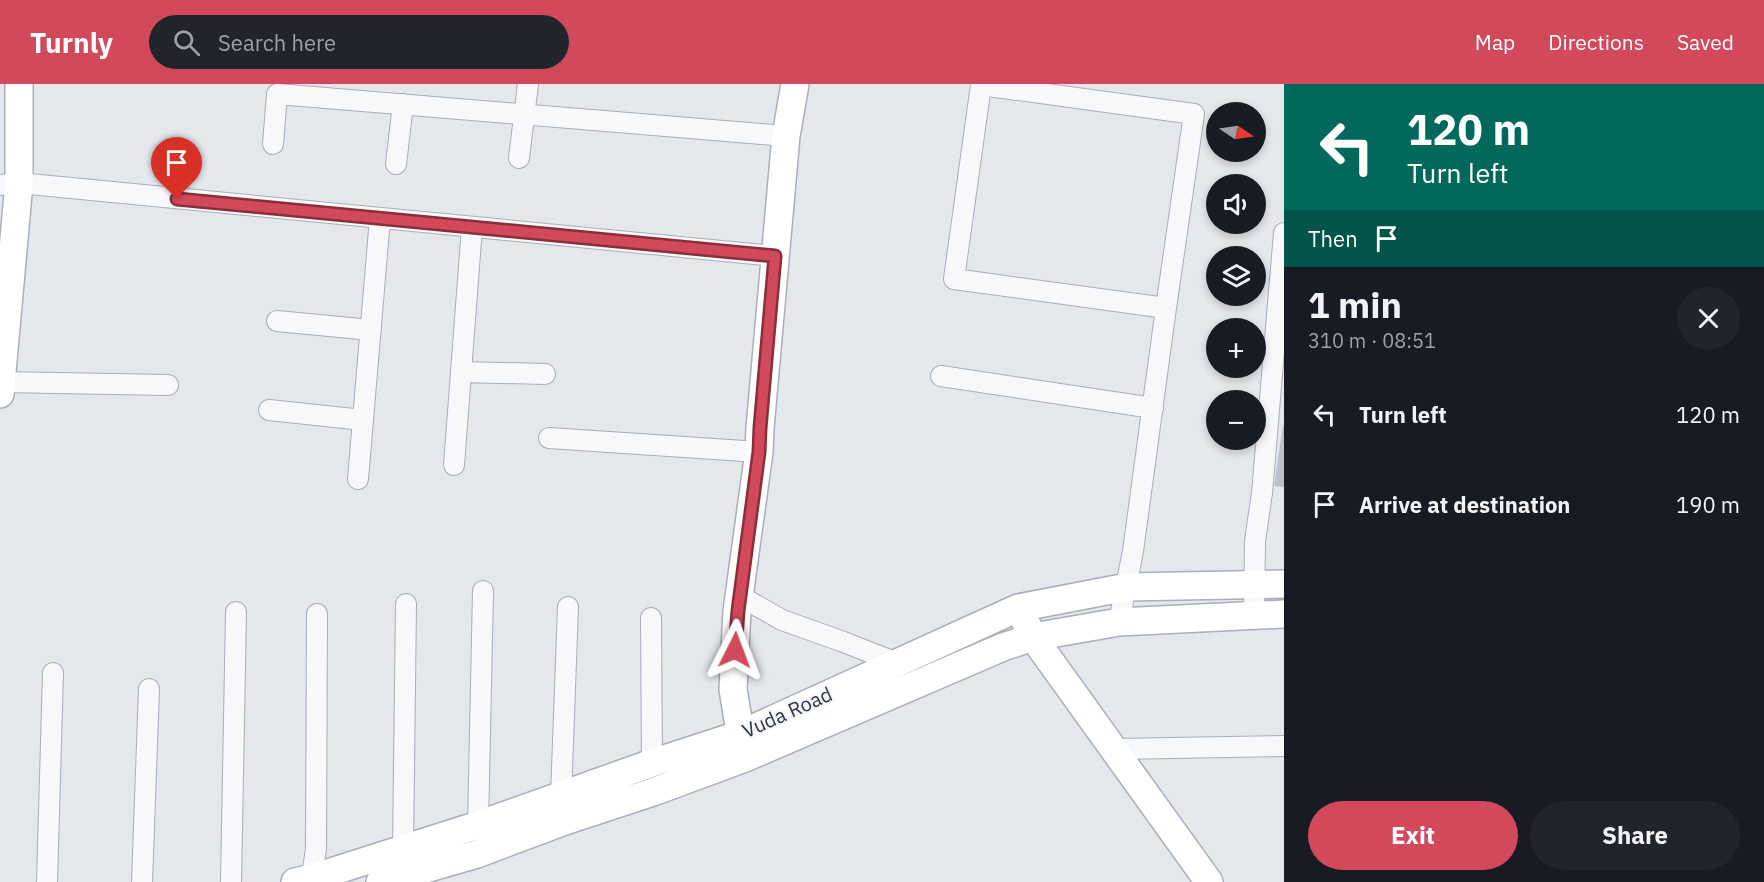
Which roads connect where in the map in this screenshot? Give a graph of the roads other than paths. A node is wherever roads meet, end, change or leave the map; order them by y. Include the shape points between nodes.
1 (19, 84) edge
2 (528, 84) edge
3 (795, 84) edge
4 (403, 104) junction
5 (524, 114) junction
6 (786, 136) junction
7 (273, 144) dead end
8 (519, 158) dead end
9 (396, 164) dead end
10 (10, 184) edge
11 (380, 218) junction
12 (472, 227) junction
13 (1284, 233) edge
14 (775, 256) junction
15 (1281, 289) edge
16 (1166, 308) junction
17 (277, 321) dead end
18 (371, 330) junction
19 (461, 372) junction
20 (545, 374) dead end
21 (940, 376) dead end
22 (1278, 381) edge
23 (168, 385) dead end
24 (1, 388) edge
25 (1153, 408) junction
26 (269, 410) dead end
27 (363, 420) junction
28 (549, 438) dead end
29 (759, 452) junction
30 (454, 465) dead end
31 (358, 479) dead end
32 (1130, 569) junction
33 (1254, 578) junction
34 (1284, 584) edge
35 (742, 586) junction
36 (483, 591) dead end
37 (406, 604) dead end
38 (568, 607) dead end
39 (1018, 609) junction
40 (236, 612) dead end
41 (317, 614) dead end
42 (1284, 614) edge
43 (1254, 615) junction
44 (651, 618) dead end
45 (1119, 622) junction
46 (1033, 637) junction
47 (897, 663) junction
48 (54, 673) dead end
49 (149, 689) dead end
50 (742, 746) junction
51 (1284, 746) edge
52 (1114, 749) junction
53 (652, 763) junction
54 (561, 796) junction
55 (478, 825) junction
56 (403, 849) junction
57 (306, 881) edge
58 (47, 882) edge
59 (142, 882) edge
60 (231, 882) edge
61 (380, 882) edge
62 (1209, 882) edge

1 - 10 street
2 - 5 street
3 - 6 street
4 - 5 street
4 - 7 street via 277,94
4 - 9 street
5 - 6 street
5 - 8 street
6 - 14 street
10 - 11 street
10 - 24 street
11 - 12 street
11 - 18 street
12 - 14 street
12 - 19 street
13 - 15 street
14 - 29 street
15 - 22 street
16 - 16 street via 1194,114 981,85 954,279
16 - 25 street
17 - 18 street
18 - 27 street
19 - 20 street
19 - 30 street
21 - 25 street
22 - 33 street
23 - 24 street
25 - 32 street
26 - 27 street
27 - 31 street
28 - 29 street
29 - 35 street
32 - 33 street, Vuda Road
32 - 39 street, Vuda Road
32 - 45 street
33 - 34 street, Vuda Road
33 - 43 street
35 - 47 street via 782,620
35 - 50 street via 734,689
36 - 55 street
37 - 56 street
38 - 54 street
39 - 46 street
39 - 47 street, Vuda Road
40 - 60 street
41 - 57 street via 316,849
42 - 43 street, Vuda Road
43 - 45 street, Vuda Road
44 - 53 street
45 - 46 street, Vuda Road
46 - 50 street, Vuda Road
46 - 52 street
47 - 50 street, Vuda Road
48 - 58 street
49 - 59 street
50 - 53 street, Vuda Road
50 - 61 street, Vuda Road via 652,792 477,854
51 - 52 street
52 - 62 street
53 - 54 street, Vuda Road
54 - 55 street, Vuda Road
55 - 56 street, Vuda Road
56 - 57 street, Vuda Road

